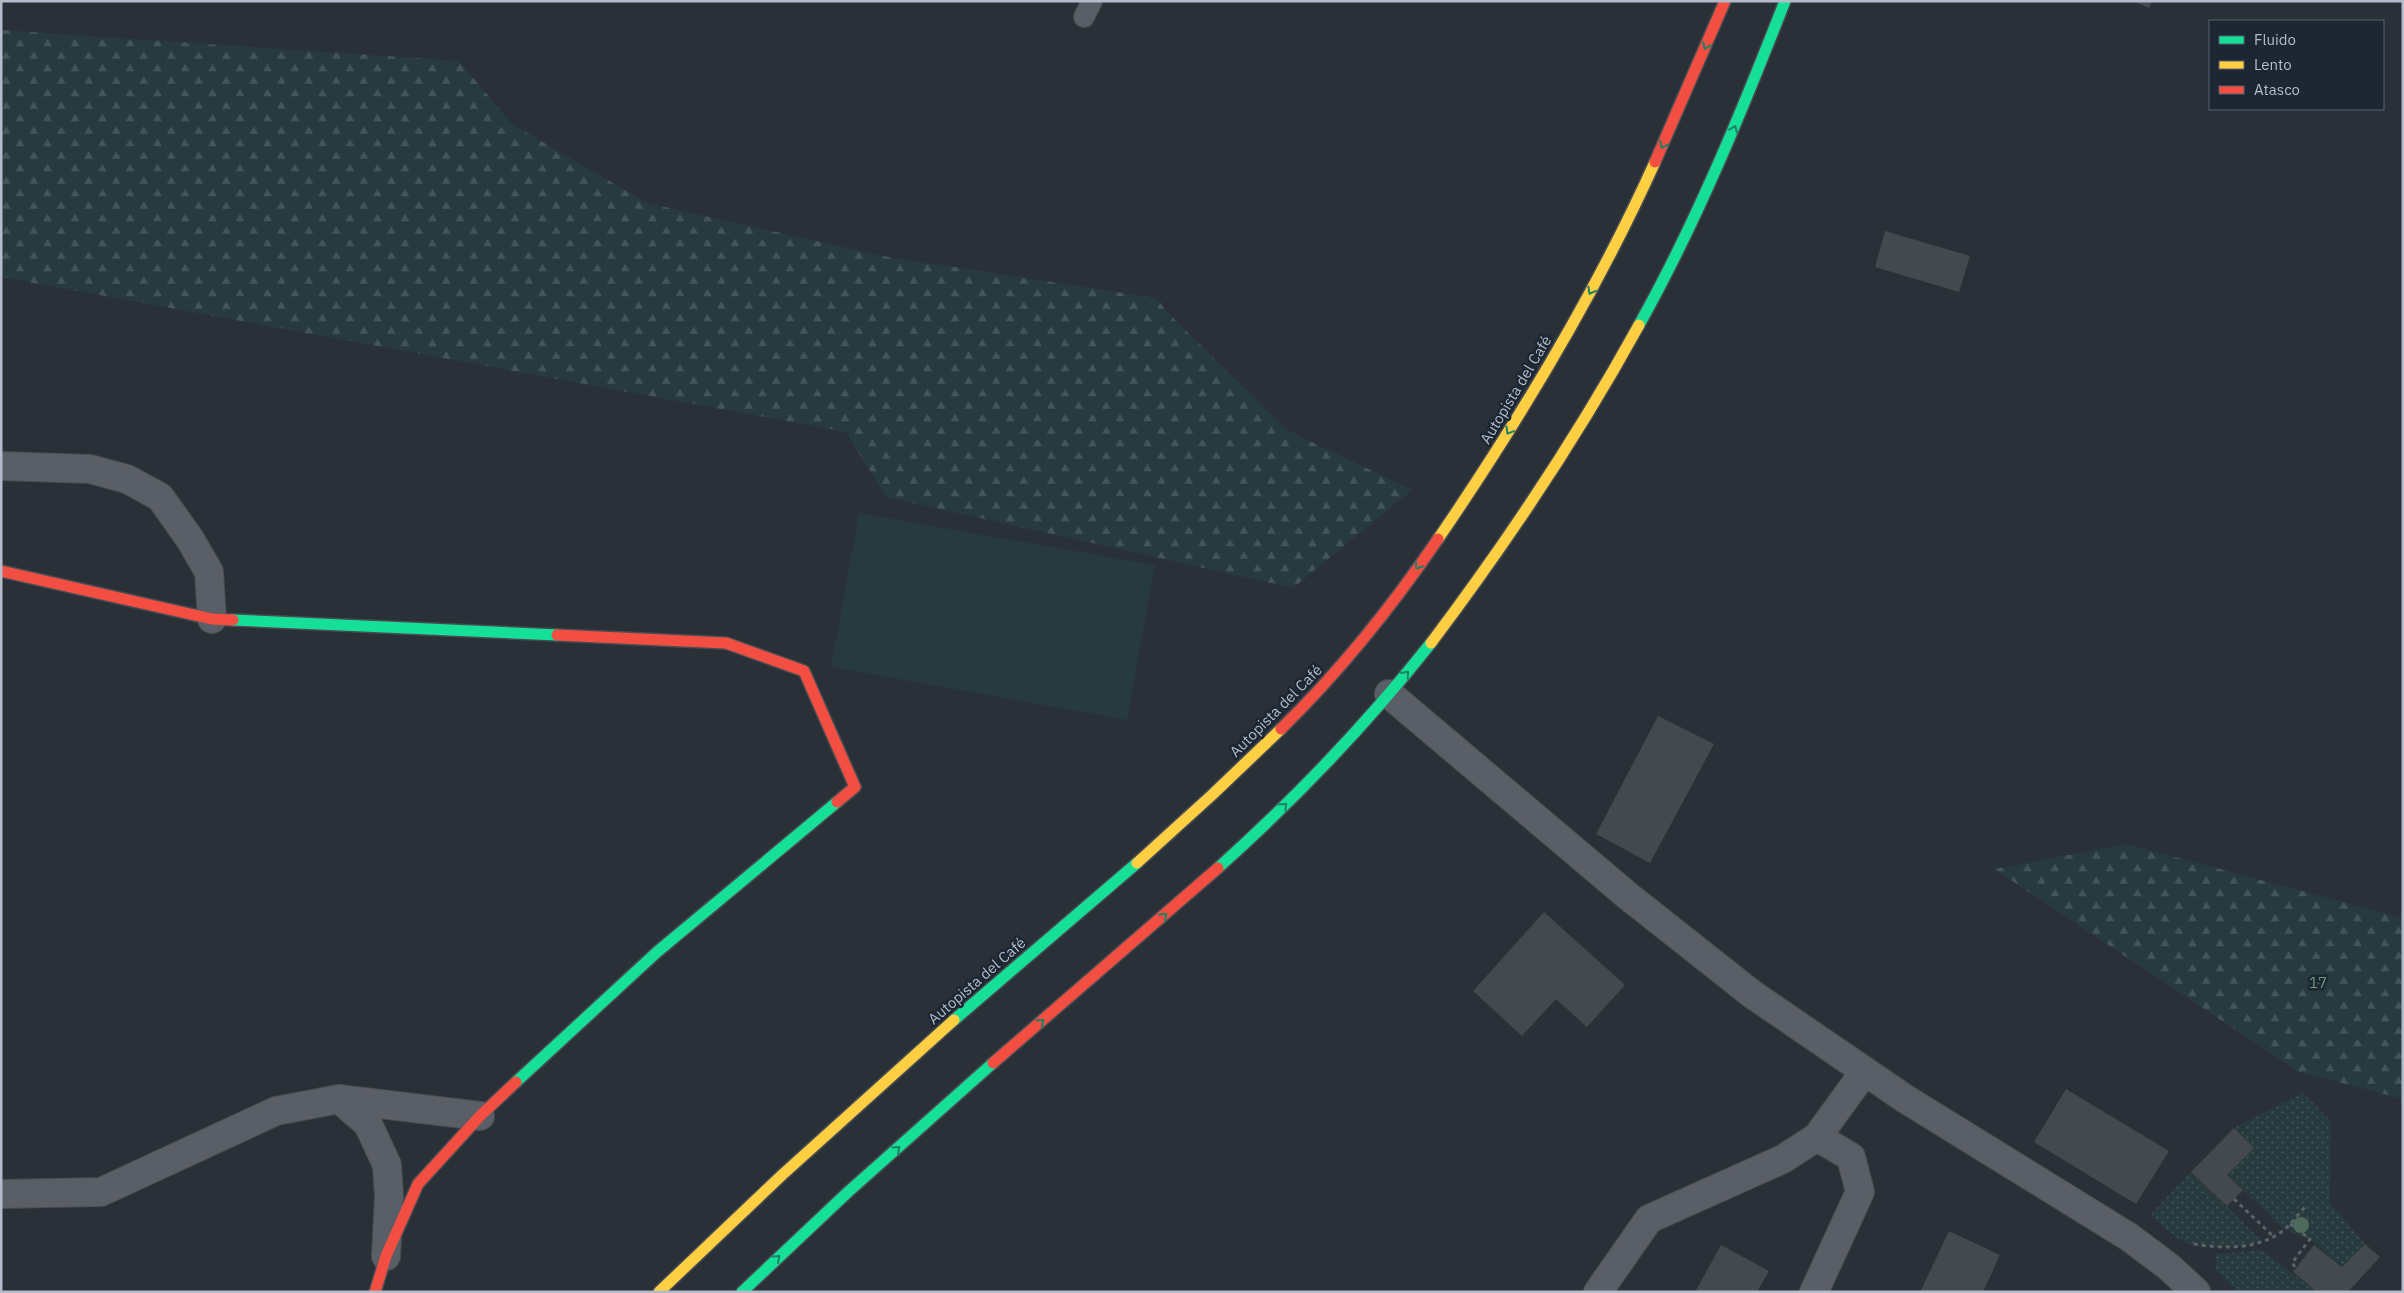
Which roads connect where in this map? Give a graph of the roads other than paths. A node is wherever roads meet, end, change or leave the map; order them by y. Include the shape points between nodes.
1 (1725, 1) edge
2 (1785, 1) edge
3 (1, 466) edge
4 (1, 571) edge
5 (212, 619) junction
6 (1389, 694) junction
7 (1865, 1071) junction
8 (339, 1098) junction
9 (480, 1116) junction
10 (1817, 1136) junction
11 (1, 1194) edge
12 (386, 1256) junction
13 (375, 1292) edge
14 (659, 1292) edge
15 (742, 1292) edge
16 (1598, 1292) edge
17 (1814, 1292) edge
18 (2196, 1292) edge

1 -> 14 main road, Autopista del Café via 1684,101 1641,193 1601,274 1555,355 1437,541 1341,667 1272,739 1178,827 978,1000 744,1210
6 -> 2 main road via 1466,597 1549,475 1620,359 1714,174
3 - 5 street via 90,469 127,479 160,497 209,572
4 - 5 main road
5 - 9 main road via 726,643 804,671 855,787 657,952
6 - 7 street via 1628,896 1752,994
15 -> 6 main road via 956,1095 1162,918 1263,825 1345,745
7 - 10 street
7 - 18 street via 2059,1196 2129,1237
8 - 9 street
8 - 11 street via 276,1111 101,1192
8 - 12 street via 368,1124 387,1165
9 - 12 main road via 418,1184
10 - 16 street via 1784,1159 1649,1219
10 - 17 street via 1851,1157 1860,1192
12 - 13 main road

